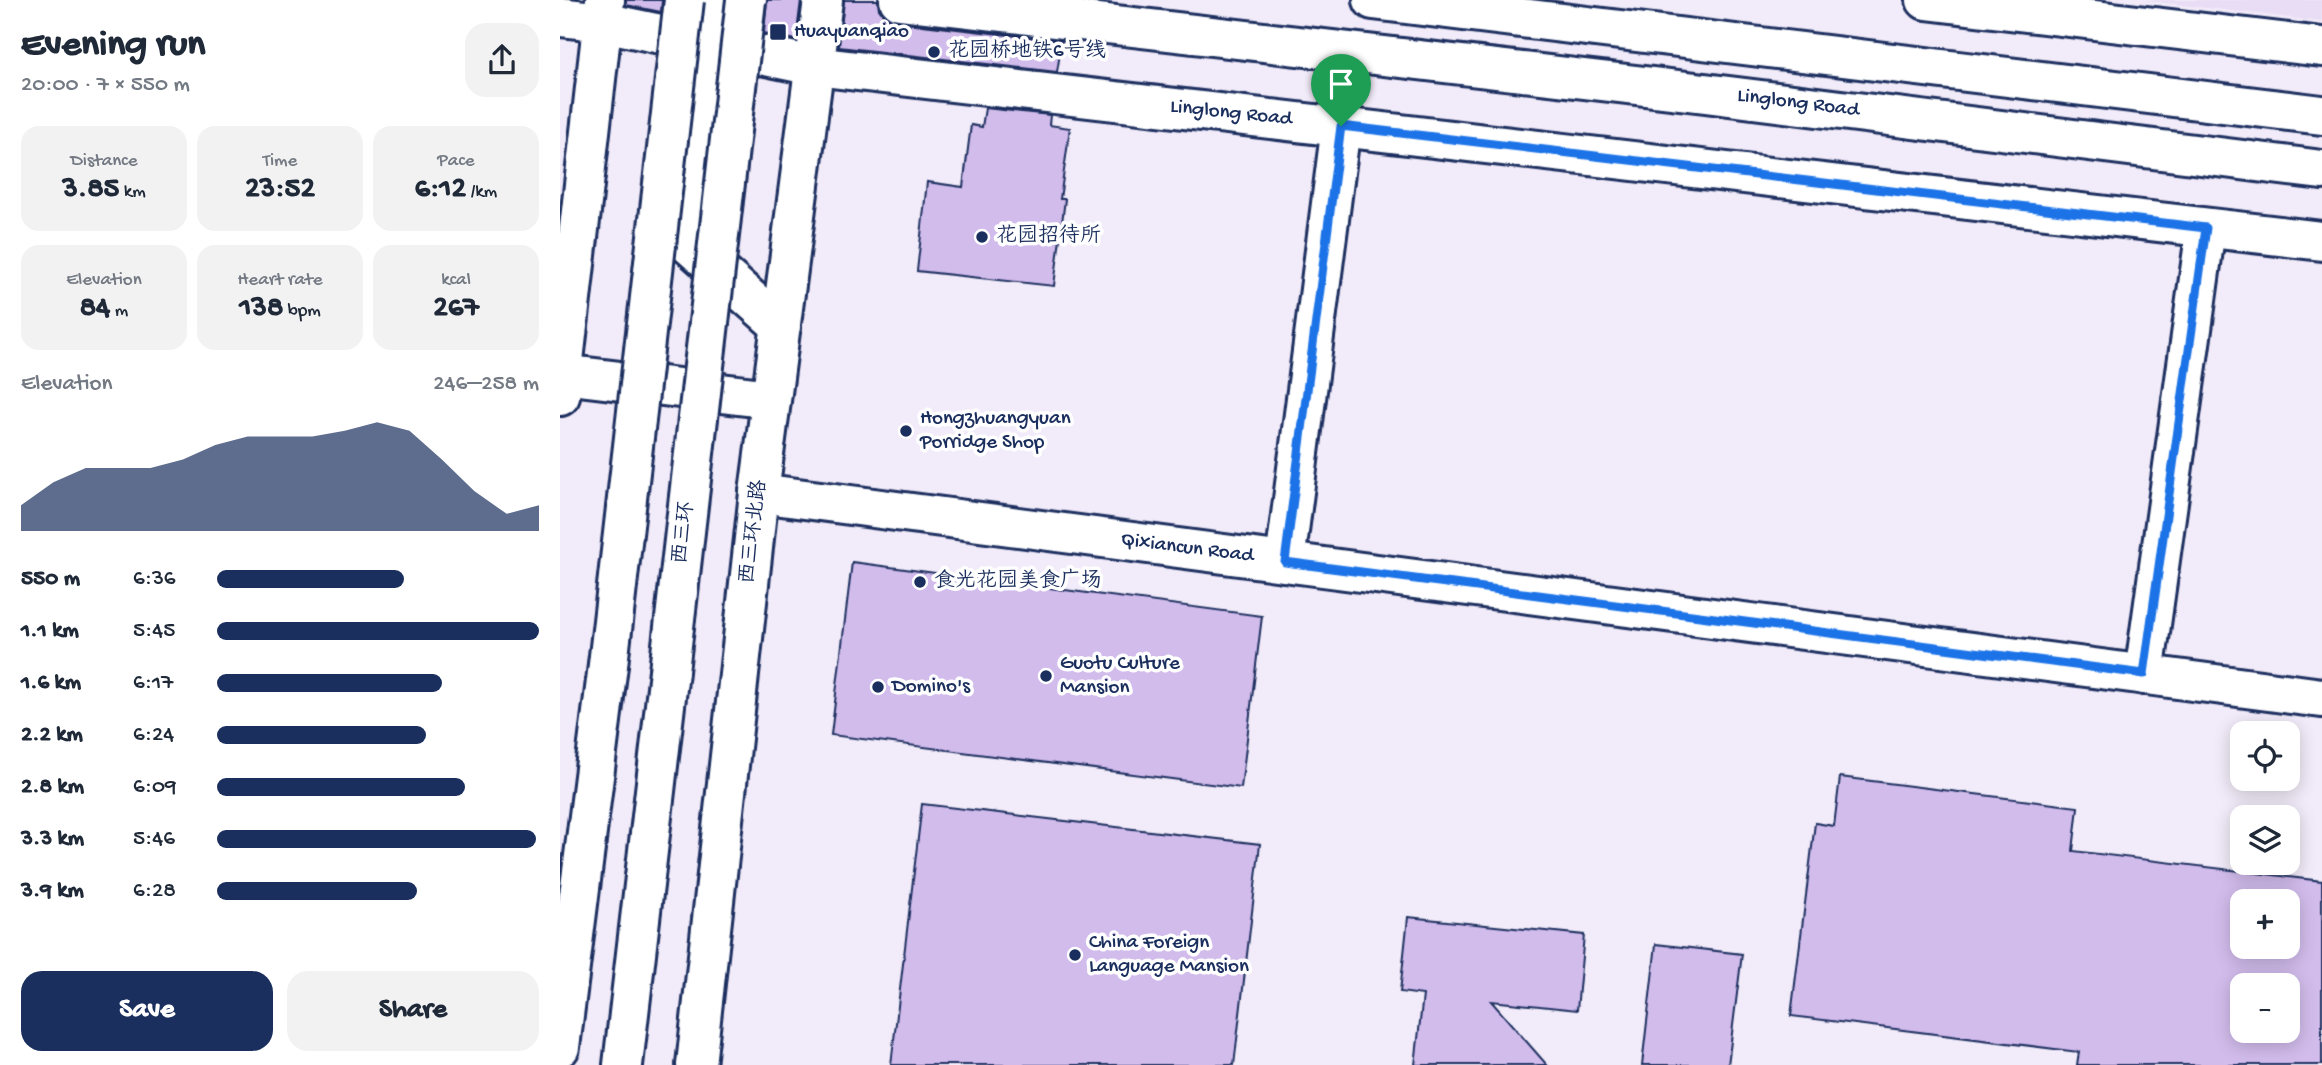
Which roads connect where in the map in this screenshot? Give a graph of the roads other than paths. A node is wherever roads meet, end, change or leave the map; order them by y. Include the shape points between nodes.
1 (684, 0) edge
2 (709, 0) edge
3 (746, 0) edge
4 (823, 0) edge
5 (899, 0) edge
6 (1373, 0) edge
7 (1926, 0) edge
8 (604, 11) edge
9 (560, 17) edge
10 (705, 44) junction
11 (2322, 47) edge
12 (814, 66) junction
13 (2322, 115) edge
14 (1341, 126) junction
15 (2322, 170) edge
16 (2206, 228) junction
17 (2322, 241) edge
18 (781, 326) junction
19 (561, 385) edge
20 (771, 399) junction
21 (759, 493) junction
22 (1285, 562) junction
23 (2144, 674) junction
24 (2322, 698) edge
25 (560, 1047) edge
26 (623, 1065) edge
27 (696, 1065) edge

1 - 25 main road, bridge
2 - 10 main road
3 - 26 main road, 西三环, bridge
4 - 12 main road, 西三环北路
5 - 15 main road, Linglong Road via 1677,89
6 - 13 main road
7 - 11 main road
8 - 9 main road, Linglong Road
8 - 10 main road, Linglong Road
8 - 19 main road
10 - 12 main road, Linglong Road
10 - 18 main road via 684,240
12 - 14 main road, Linglong Road
12 - 18 main road, 西三环北路
14 - 16 main road, Linglong Road
14 - 22 main road
16 - 17 main road, Linglong Road
16 - 23 main road
18 - 20 main road, 西三环北路
19 - 20 main road
20 - 21 main road, 西三环北路
21 - 22 main road, Qixiancun Road
21 - 27 main road, 西三环北路
22 - 23 main road, Qixiancun Road
23 - 24 main road, Qixiancun Road

